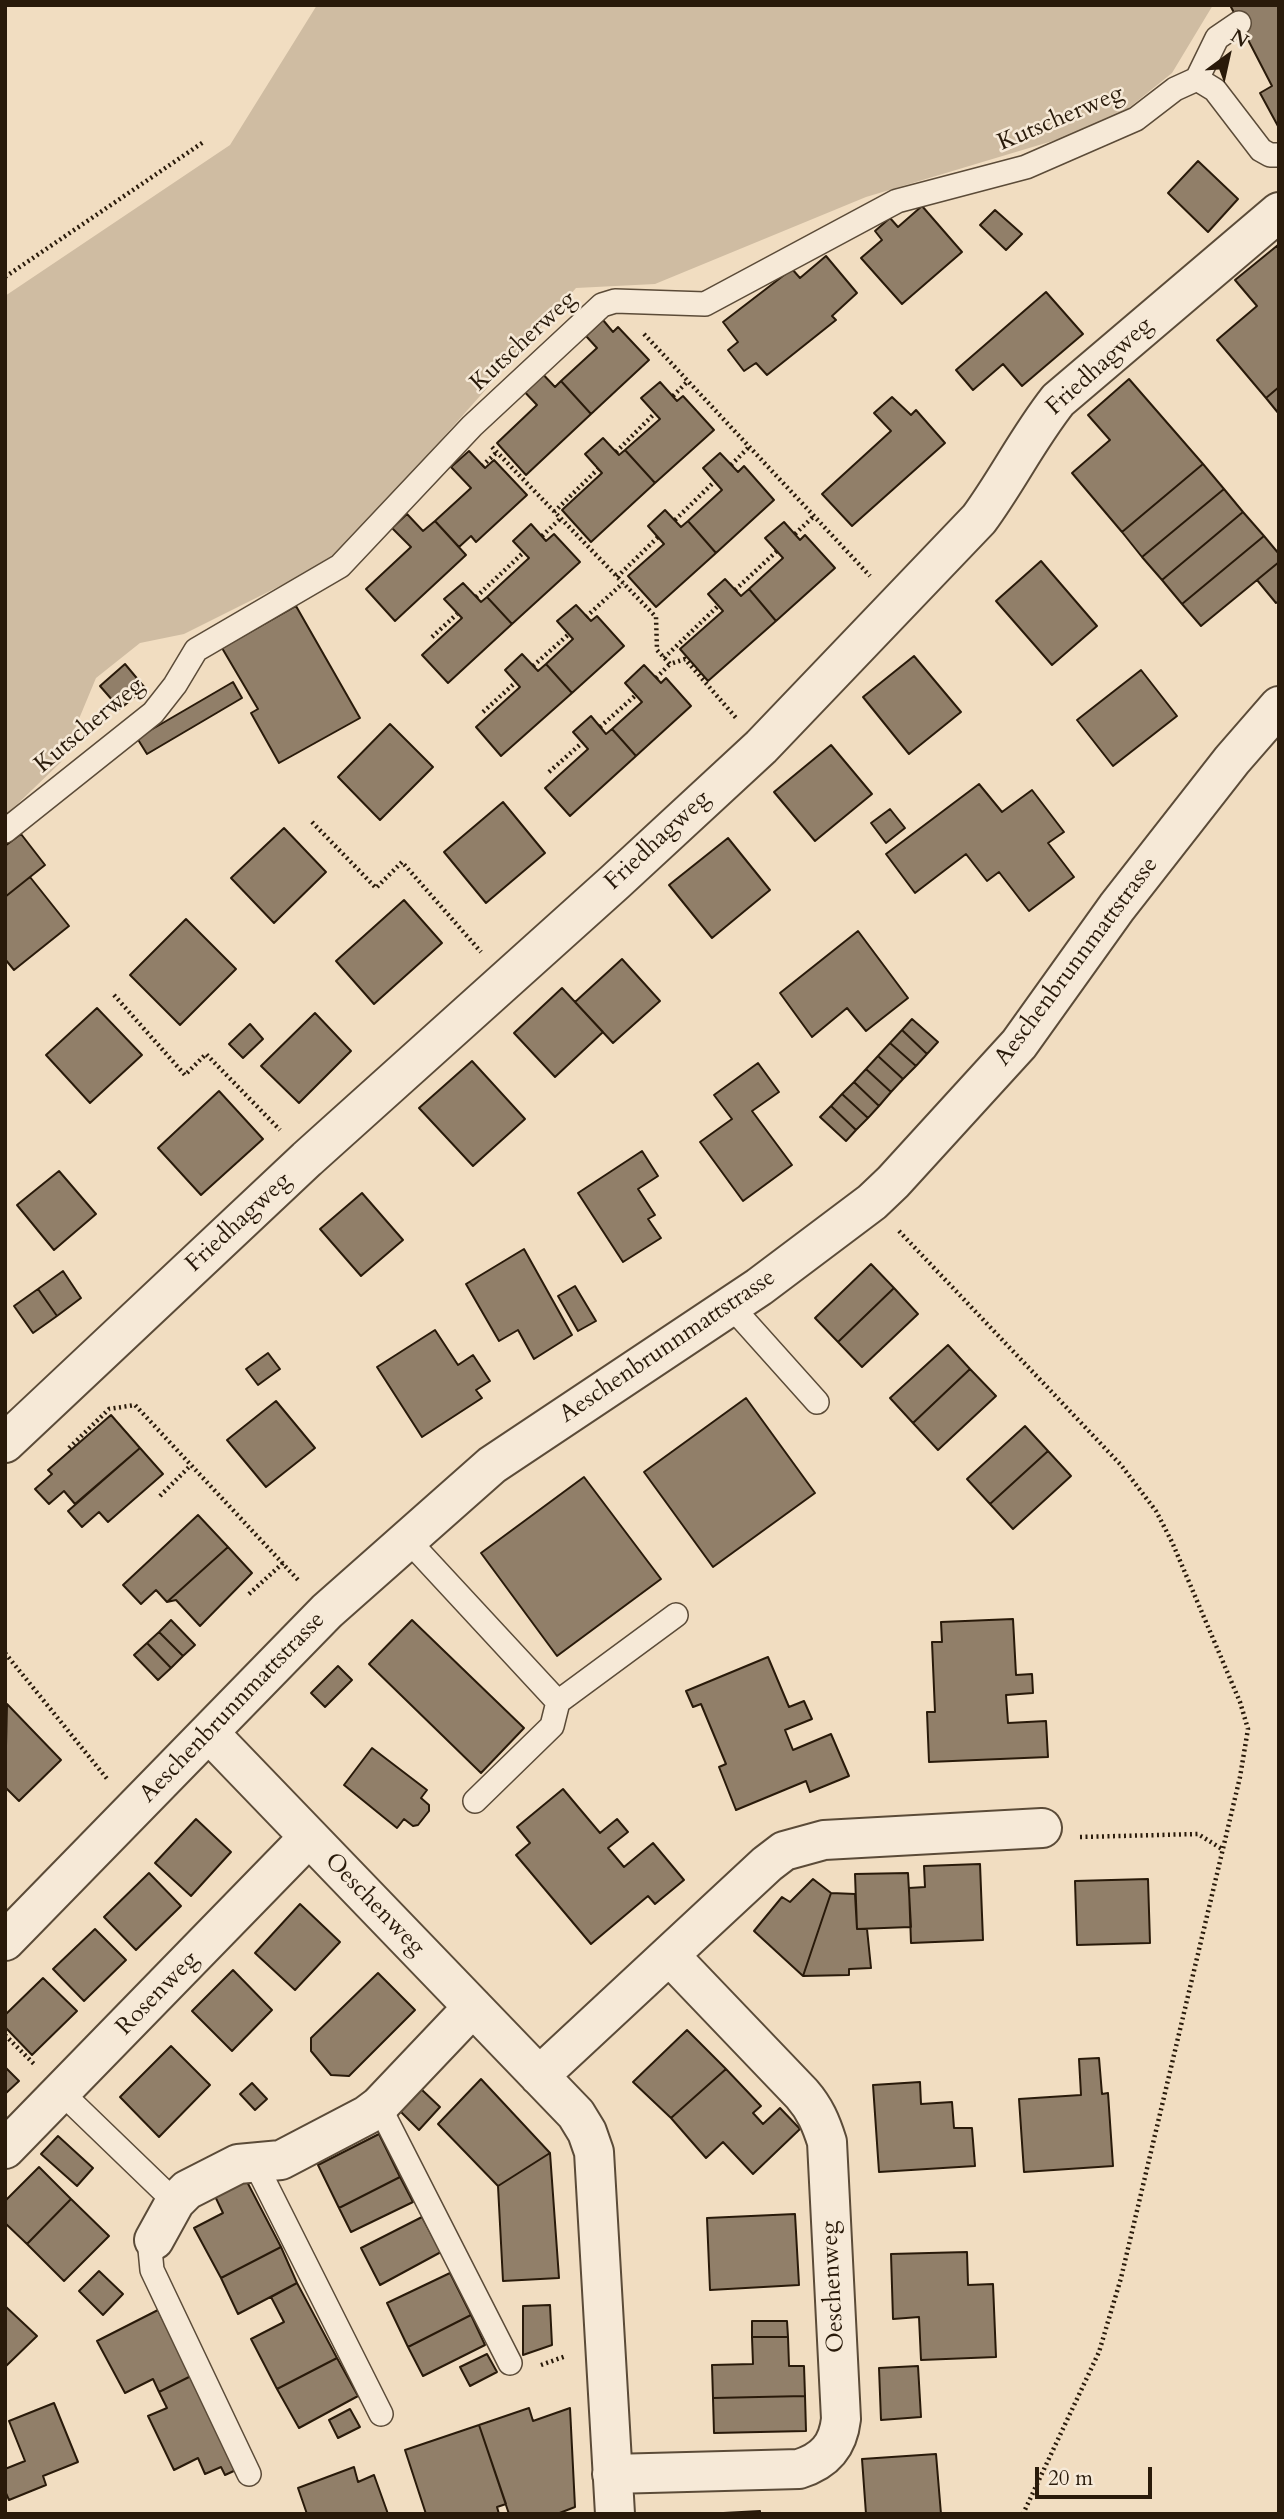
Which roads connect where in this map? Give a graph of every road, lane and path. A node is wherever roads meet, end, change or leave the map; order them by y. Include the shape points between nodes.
1 (1239, 23) dead end
2 (1197, 79) junction
3 (205, 141) dead end
4 (1279, 155) edge
5 (1279, 212) edge
6 (5, 277) edge
7 (641, 331) dead end
8 (688, 381) junction
9 (673, 396) dead end
10 (655, 413) dead end
11 (472, 426) junction
12 (749, 447) junction
13 (497, 452) junction
14 (616, 452) dead end
15 (731, 465) dead end
16 (482, 466) dead end
17 (598, 469) dead end
18 (715, 481) dead end
19 (554, 512) junction
20 (814, 516) junction
21 (561, 518) junction
22 (675, 520) dead end
23 (795, 534) dead end
24 (542, 536) dead end
25 (658, 537) dead end
26 (777, 551) dead end
27 (524, 552) dead end
28 (617, 577) junction
29 (623, 583) junction
30 (735, 590) dead end
31 (476, 597) dead end
32 (896, 605) junction
33 (718, 607) dead end
34 (457, 614) dead end
35 (586, 617) dead end
36 (569, 634) dead end
37 (432, 636) dead end
38 (664, 658) junction
39 (670, 664) junction
40 (533, 666) dead end
41 (656, 678) dead end
42 (516, 682) dead end
43 (636, 695) dead end
44 (1279, 706) edge
45 (483, 712) dead end
46 (600, 727) dead end
47 (583, 742) dead end
48 (761, 747) junction
49 (549, 772) dead end
50 (312, 822) dead end
51 (5, 831) edge
52 (505, 978) junction
53 (114, 995) dead end
54 (307, 1159) junction
55 (872, 1202) junction
56 (731, 1306) junction
57 (817, 1402) dead end
58 (5, 1443) edge
59 (69, 1448) dead end
60 (191, 1465) junction
61 (160, 1496) dead end
62 (407, 1539) junction
63 (283, 1563) junction
64 (299, 1581) dead end
65 (248, 1594) dead end
66 (676, 1615) dead end
67 (5, 1653) edge
68 (558, 1702) junction
69 (209, 1733) junction
70 (475, 1801) dead end
71 (134, 1812) junction
72 (1042, 1828) joint
73 (309, 1838) junction
74 (1222, 1849) junction
75 (5, 1941) edge
76 (670, 1956) junction
77 (473, 2007) junction
78 (539, 2076) junction
79 (62, 2092) junction
80 (379, 2106) junction
81 (5, 2149) edge
82 (255, 2163) junction
83 (175, 2202) junction
84 (154, 2240) joint
85 (603, 2344) junction
86 (510, 2363) joint
87 (381, 2414) dead end
88 (250, 2474) dead end
89 (612, 2474) junction
90 (615, 2514) edge
91 (1023, 2514) edge

1 - 2 lane via 1217,38
2 - 4 lane via 1215,90 1261,150
2 - 11 lane, Kutscherweg via 1175,89 1136,119 1026,167 897,201 705,304 615,301 602,305
3 - 6 path
5 - 32 street, Friedhagweg via 1058,400 979,520
7 - 8 path
8 - 9 path
8 - 12 path
10 - 14 path
11 - 13 path
11 - 51 lane, Kutscherweg via 340,566 197,650 153,713
12 - 15 path
12 - 20 path
13 - 16 path
13 - 19 path
17 - 19 path
18 - 22 path
19 - 21 path
20 - 23 path
20 - 32 path
21 - 24 path
21 - 28 path
25 - 28 path
26 - 30 path
27 - 31 path
28 - 29 path
29 - 35 path
29 - 38 path via 656,617 657,650
32 - 48 street, Friedhagweg
33 - 38 path
34 - 37 path
36 - 40 path
38 - 39 path
39 - 41 path
39 - 48 path via 685,659
42 - 45 path
43 - 46 path
44 - 55 street, Aeschenbrunnmattstrasse via 1117,907 1018,1044
47 - 49 path
48 - 52 street, Friedhagweg
50 - 52 path via 376,888 402,862
52 - 54 street, Friedhagweg
53 - 54 path via 185,1075 206,1054
54 - 58 street, Friedhagweg
55 - 56 street, Aeschenbrunnmattstrasse
55 - 74 path via 1121,1465 1156,1511 1248,1729
56 - 57 lane
56 - 62 street, Aeschenbrunnmattstrasse via 492,1465
59 - 60 path via 109,1409 131,1404
60 - 61 path
60 - 63 path
62 - 68 lane
62 - 69 street, Aeschenbrunnmattstrasse via 327,1611
63 - 64 path
63 - 65 path
66 - 68 lane
67 - 71 path
68 - 70 lane via 552,1726
69 - 71 street, Aeschenbrunnmattstrasse
69 - 73 street, Oeschenweg
71 - 75 street, Aeschenbrunnmattstrasse
72 - 74 path via 1067,1837 1198,1834
72 - 76 street via 802,1844 767,1864
73 - 77 street, Oeschenweg
73 - 79 street, Rosenweg
74 - 91 path via 1121,2278 1099,2352
76 - 78 street
76 - 89 street, Oeschenweg via 802,2094 822,2125 827,2142 841,2419 828,2453 799,2469
77 - 78 street, Oeschenweg
77 - 80 street
78 - 85 street, Oeschenweg via 576,2114 594,2152
79 - 81 street, Rosenweg
79 - 83 lane
80 - 82 street via 282,2160
80 - 86 lane
82 - 83 street via 238,2165 187,2190
82 - 87 lane
83 - 84 street
84 - 88 lane via 152,2270
85 - 86 path via 524,2371
85 - 89 street, Oeschenweg
89 - 90 street, Oeschenweg

